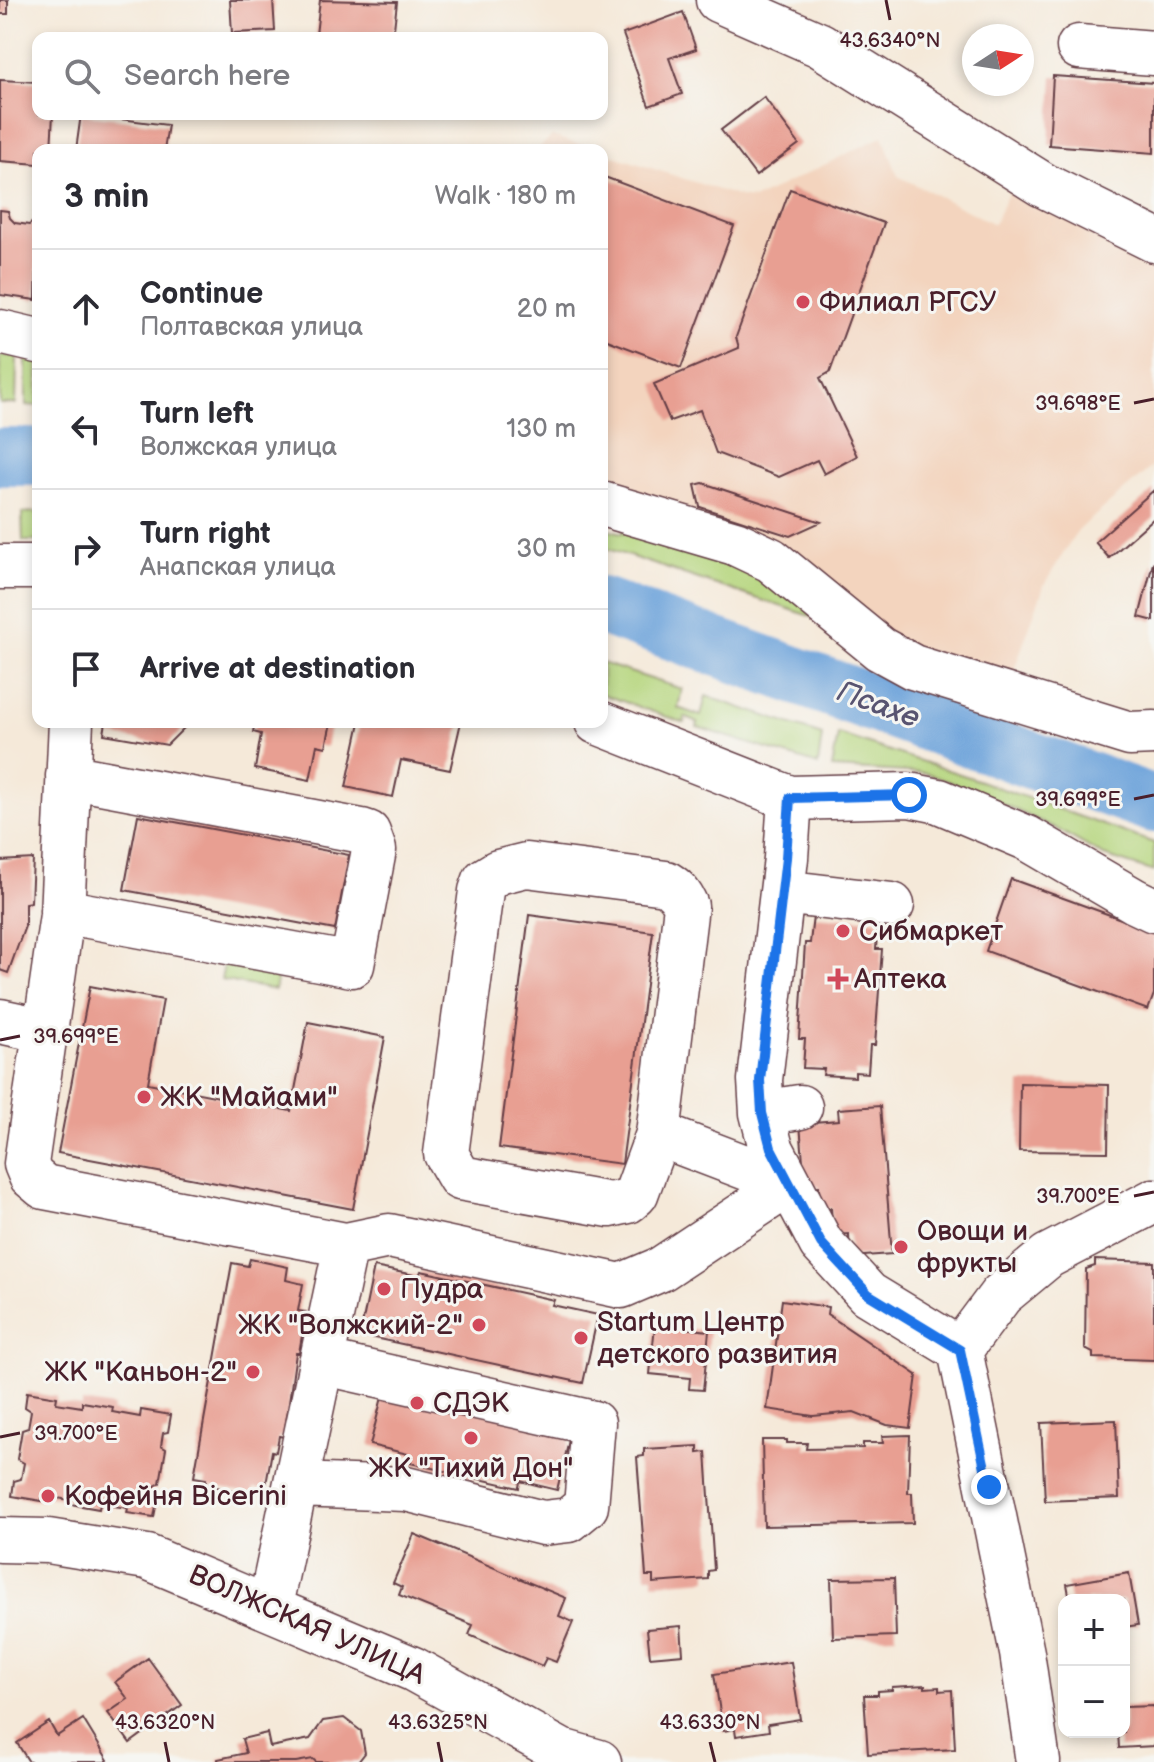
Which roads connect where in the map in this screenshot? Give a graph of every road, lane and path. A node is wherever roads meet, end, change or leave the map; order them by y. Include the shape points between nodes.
1 (718, 0) edge
2 (1079, 47) dead end
3 (1154, 53) edge
4 (1154, 240) edge
5 (0, 332) edge
6 (32, 340) edge
7 (608, 506) edge
8 (0, 567) edge
9 (32, 567) edge
10 (608, 726) edge
11 (71, 728) edge
12 (1154, 733) edge
13 (68, 776) junction
14 (790, 798) junction
15 (782, 892) junction
16 (892, 905) dead end
17 (1154, 910) edge
18 (62, 911) junction
19 (0, 1021) edge
20 (46, 1031) junction
21 (658, 1134) junction
22 (789, 1184) junction
23 (1142, 1207) edge
24 (346, 1245) junction
25 (960, 1350) junction
26 (321, 1362) junction
27 (296, 1485) junction
28 (0, 1540) edge
29 (270, 1606) junction
30 (599, 1762) edge
31 (1038, 1762) edge

1 - 4 street via 820,45 1043,185
2 - 3 street
5 - 6 street
7 - 12 street via 735,543 771,560 880,649 913,667 1130,734
8 - 9 street
10 - 14 street
11 - 13 street
13 - 18 street
13 - 18 street via 362,831 368,833 374,850 352,965
14 - 15 street
14 - 17 street via 909,795 939,801 1027,838
15 - 16 street
15 - 22 street via 760,1080 781,1110 771,1148
18 - 20 street
19 - 20 street
20 - 24 street via 26,1164 44,1187
21 - 21 street via 686,906 682,897 666,883 526,865 485,880 446,1154 454,1171 460,1178 618,1204 636,1194
21 - 22 street
22 - 24 street via 661,1269 621,1286 389,1236
22 - 25 street via 821,1243 868,1294
23 - 25 street via 1048,1256 1001,1295
24 - 26 street
25 - 31 street via 1022,1653
26 - 27 street
26 - 27 street via 593,1423 586,1506 569,1520 543,1523 406,1489
27 - 29 street
28 - 29 street, ВОЛЖСКАЯ УЛИЦА via 48,1541 147,1557
29 - 30 street, ВОЛЖСКАЯ УЛИЦА via 413,1669 561,1751

